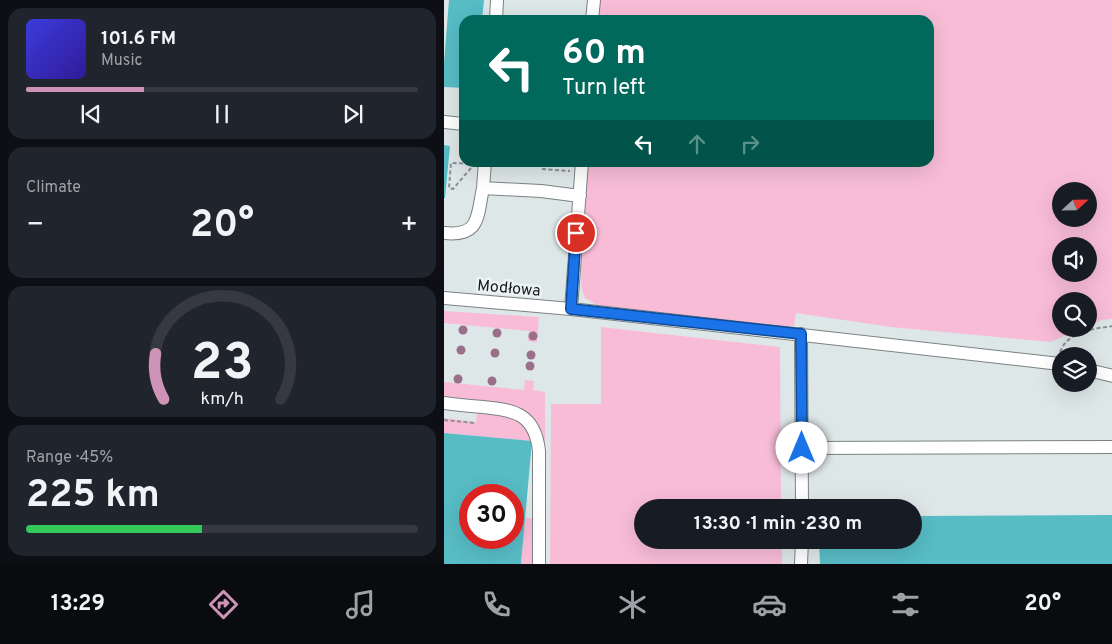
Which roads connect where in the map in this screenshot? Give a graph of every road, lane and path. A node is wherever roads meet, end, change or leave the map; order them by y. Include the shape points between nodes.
1 (497, 0) edge
2 (594, 0) edge
3 (496, 15) edge
4 (592, 15) edge
5 (444, 122) edge
6 (459, 124) edge
7 (450, 163) dead end
8 (476, 167) edge
9 (480, 167) edge
10 (577, 167) edge
11 (542, 169) dead end
12 (483, 188) junction
13 (580, 196) junction
14 (444, 233) edge
15 (444, 298) edge
16 (571, 309) junction
17 (1112, 326) edge
18 (801, 334) junction
19 (1063, 347) edge
20 (1052, 363) edge
21 (1097, 372) edge
22 (1112, 376) edge
23 (444, 403) edge
24 (444, 420) edge
25 (475, 423) dead end
26 (1112, 447) edge
27 (802, 448) junction
28 (802, 499) edge
29 (802, 549) edge
30 (539, 564) edge
31 (801, 564) edge

1 - 3 street
2 - 4 street
5 - 6 street
7 - 8 path via 449,188 453,189
9 - 12 street
10 - 11 path
10 - 13 street
12 - 13 street
12 - 14 street via 475,225 465,233
13 - 16 street
15 - 16 street, Modłowa
16 - 18 street, Modłowa
17 - 19 path via 1071,336
18 - 20 street, Modłowa
18 - 27 street
21 - 22 street
23 - 30 street via 511,410 532,425 539,451
24 - 25 path
26 - 27 street
27 - 28 street
29 - 31 street

